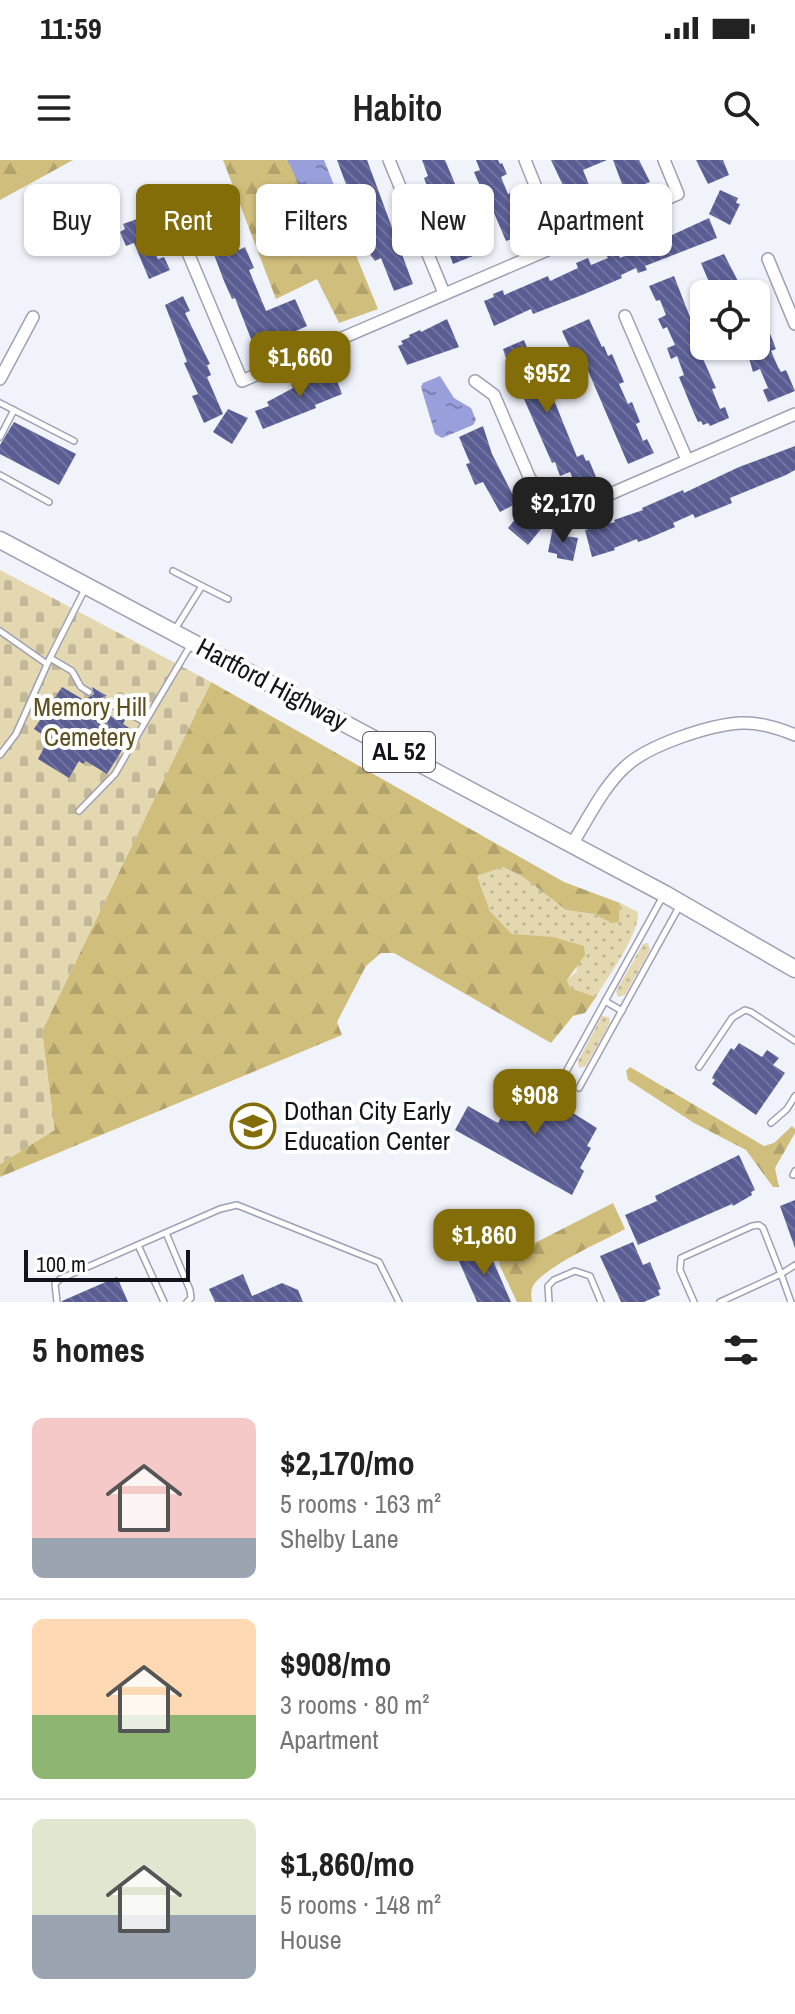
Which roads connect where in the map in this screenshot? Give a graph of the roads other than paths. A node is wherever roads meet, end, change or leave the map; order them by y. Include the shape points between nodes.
1 (389, 160) edge
2 (525, 160) edge
3 (664, 160) edge
4 (535, 184) edge
5 (672, 197) edge
6 (189, 256) edge
7 (533, 256) edge
8 (768, 259) dead end
9 (444, 293) junction
10 (625, 316) dead end
11 (33, 317) dead end
12 (795, 324) edge
13 (0, 379) edge
14 (475, 381) dead end
15 (0, 403) edge
16 (14, 410) junction
17 (795, 414) edge
18 (0, 437) edge
19 (74, 441) dead end
20 (687, 460) junction
21 (0, 475) edge
22 (49, 502) dead end
23 (0, 540) edge
24 (173, 571) dead end
25 (87, 586) junction
26 (202, 586) junction
27 (228, 599) dead end
28 (0, 631) edge
29 (174, 632) junction
30 (193, 642) junction
31 (49, 661) junction
32 (89, 692) dead end
33 (104, 701) dead end
34 (145, 722) junction
35 (795, 735) edge
36 (0, 755) edge
37 (79, 811) dead end
38 (572, 844) junction
39 (665, 894) junction
40 (682, 903) junction
41 (795, 969) edge
42 (605, 1001) junction
43 (622, 1011) junction
44 (795, 1041) edge
45 (699, 1067) dead end
46 (562, 1079) dead end
47 (579, 1088) dead end
48 (795, 1096) edge
49 (787, 1109) junction
50 (795, 1115) edge
51 (771, 1123) dead end
52 (166, 1233) junction
53 (138, 1245) junction
54 (795, 1265) edge
55 (781, 1274) junction
56 (57, 1302) edge
57 (164, 1302) edge
58 (187, 1302) edge
59 (399, 1302) edge
60 (549, 1302) edge
61 (601, 1302) edge
62 (694, 1302) edge
63 (720, 1302) edge
64 (791, 1302) edge

1 - 9 street
2 - 4 street
3 - 5 street via 678,194
6 - 9 street via 242,381
7 - 9 street
8 - 12 street
10 - 20 street
11 - 13 street
14 - 20 street via 494,395 530,479 558,503 594,501
15 - 16 lane
16 - 18 lane
16 - 19 lane
17 - 20 street
21 - 22 lane
23 - 25 main road, Hartford Highway / AL 52
24 - 26 lane
25 - 29 main road, Hartford Highway / AL 52
25 - 31 lane
26 - 27 lane
26 - 29 lane
28 - 31 lane
29 - 30 main road, Hartford Highway / AL 52
30 - 34 lane
30 - 38 main road, Hartford Highway / AL 52
31 - 32 lane via 72,671
31 - 36 lane via 16,734
33 - 34 lane
34 - 37 lane via 115,774
35 - 38 street via 761,724 726,725 638,757 614,778
38 - 39 main road, Hartford Highway / AL 52
39 - 40 main road, Hartford Highway / AL 52
39 - 42 lane
40 - 41 main road, Hartford Highway / AL 52
40 - 43 lane
42 - 43 lane
42 - 46 lane
43 - 47 lane
44 - 45 lane via 745,1010 736,1013
48 - 49 lane
49 - 50 lane
49 - 51 lane
52 - 53 lane
52 - 58 lane via 190,1290
52 - 59 lane via 237,1205 379,1262
53 - 56 lane via 60,1279 55,1284
53 - 57 lane
54 - 55 lane
55 - 62 lane via 763,1228 752,1226 681,1258 680,1270
55 - 63 lane
55 - 64 lane
60 - 61 lane via 548,1286 575,1271 590,1276

